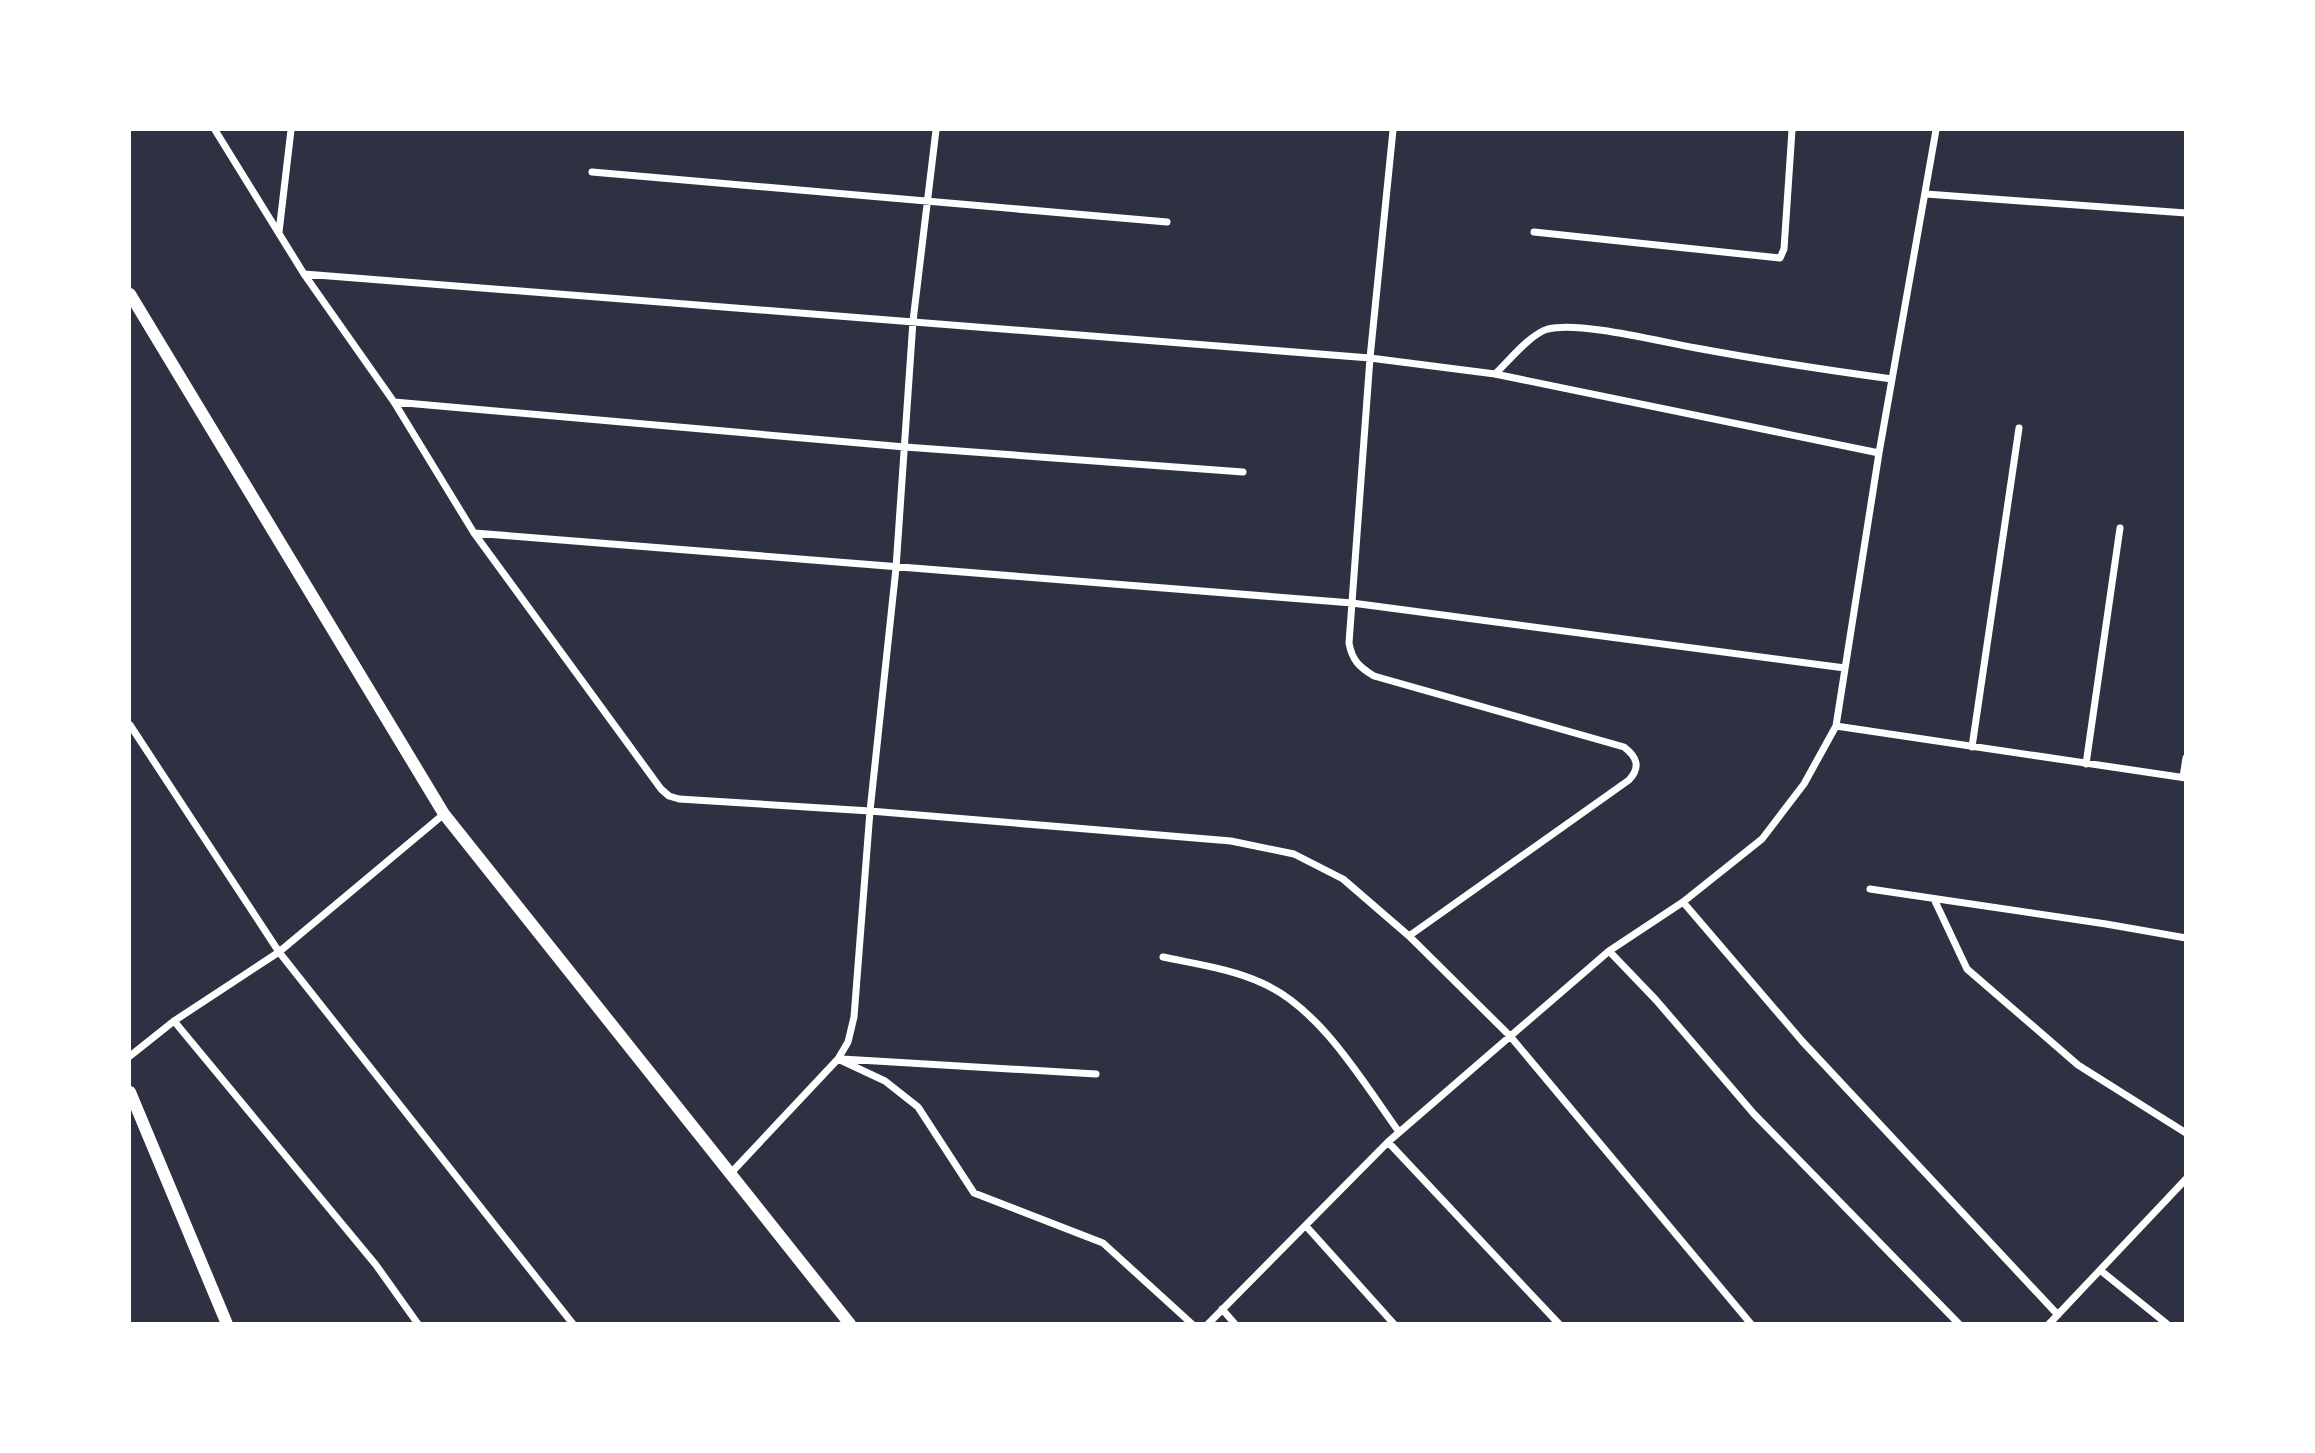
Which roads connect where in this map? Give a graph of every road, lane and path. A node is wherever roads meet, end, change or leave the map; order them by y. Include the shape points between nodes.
1 (215, 130) edge
2 (291, 130) edge
3 (936, 130) edge
4 (1393, 130) edge
5 (1792, 130) edge
6 (1936, 130) edge
7 (592, 172) dead end
8 (1926, 194) junction
9 (928, 203) junction
10 (2186, 213) edge
11 (1167, 222) dead end
12 (1534, 232) dead end
13 (279, 233) junction
14 (304, 274) junction
15 (130, 294) edge
16 (913, 321) junction
17 (1370, 358) junction
18 (1495, 374) junction
19 (1892, 379) junction
20 (394, 402) junction
21 (2019, 428) dead end
22 (905, 447) junction
23 (1879, 453) junction
24 (1243, 472) dead end
25 (2120, 527) dead end
26 (474, 533) junction
27 (896, 568) junction
28 (1352, 603) junction
29 (1845, 668) junction
30 (130, 725) edge
31 (1836, 726) junction
32 (1972, 747) junction
33 (2186, 758) edge
34 (2086, 764) junction
35 (2184, 777) edge
36 (870, 811) junction
37 (444, 814) junction
38 (1870, 889) dead end
39 (1934, 898) junction
40 (1682, 902) junction
41 (1409, 936) junction
42 (2186, 938) edge
43 (1609, 951) junction
44 (279, 952) junction
45 (1163, 957) dead end
46 (174, 1021) junction
47 (1510, 1036) junction
48 (130, 1056) edge
49 (838, 1059) junction
50 (1096, 1074) dead end
51 (130, 1092) edge
52 (1399, 1132) junction
53 (2186, 1133) edge
54 (1388, 1142) junction
55 (730, 1174) junction
56 (2186, 1178) edge
57 (1306, 1226) junction
58 (2100, 1270) junction
59 (1222, 1309) junction
60 (2058, 1315) junction
61 (227, 1324) edge
62 (418, 1324) edge
63 (573, 1324) edge
64 (850, 1324) edge
65 (1192, 1324) edge
66 (1209, 1324) edge
67 (1235, 1324) edge
68 (1394, 1324) edge
69 (1559, 1324) edge
70 (1751, 1324) edge
71 (1959, 1324) edge
72 (2049, 1324) edge
73 (2167, 1324) edge

1 - 13 street
2 - 13 street
3 - 9 street
4 - 17 street
5 - 12 street via 1780,258
6 - 8 street
7 - 9 street
8 - 10 street
8 - 19 street
9 - 11 street
9 - 16 street
13 - 14 street
14 - 16 street
14 - 20 street
15 - 37 street
16 - 17 street
16 - 22 street
17 - 18 street
17 - 28 street
18 - 19 street via 1536,335 1569,328
18 - 23 street
19 - 23 street
20 - 22 street
20 - 26 street
21 - 32 street
22 - 24 street
22 - 27 street
23 - 29 street
25 - 34 street
26 - 27 street
26 - 36 street via 669,796
27 - 28 street
27 - 36 street
28 - 29 street
28 - 41 street via 1351,656 1374,676 1624,747 1637,763 1629,780
29 - 31 street
30 - 44 street
31 - 32 street
31 - 40 street via 1804,784 1762,839
32 - 34 street
33 - 35 street
34 - 35 street
36 - 41 street via 1231,841 1294,854 1343,879
36 - 49 street via 857,991 848,1042
37 - 44 street
37 - 55 street
38 - 39 street
39 - 42 street
39 - 53 street via 1967,969 2078,1065
40 - 43 street
40 - 60 street via 1820,1060
41 - 47 street
43 - 47 street
43 - 71 street via 1754,1114
44 - 46 street
44 - 63 street
45 - 52 street via 1263,983 1299,1006 1320,1025
46 - 48 street
46 - 62 street via 376,1265
47 - 52 street
47 - 70 street
49 - 50 street
49 - 55 street
49 - 65 street via 885,1081 918,1107 974,1193 1103,1243
51 - 61 street
52 - 54 street
54 - 57 street
54 - 69 street
55 - 64 street
56 - 58 street
57 - 59 street
57 - 68 street
58 - 60 street
58 - 73 street
59 - 66 street
59 - 67 street
60 - 72 street

